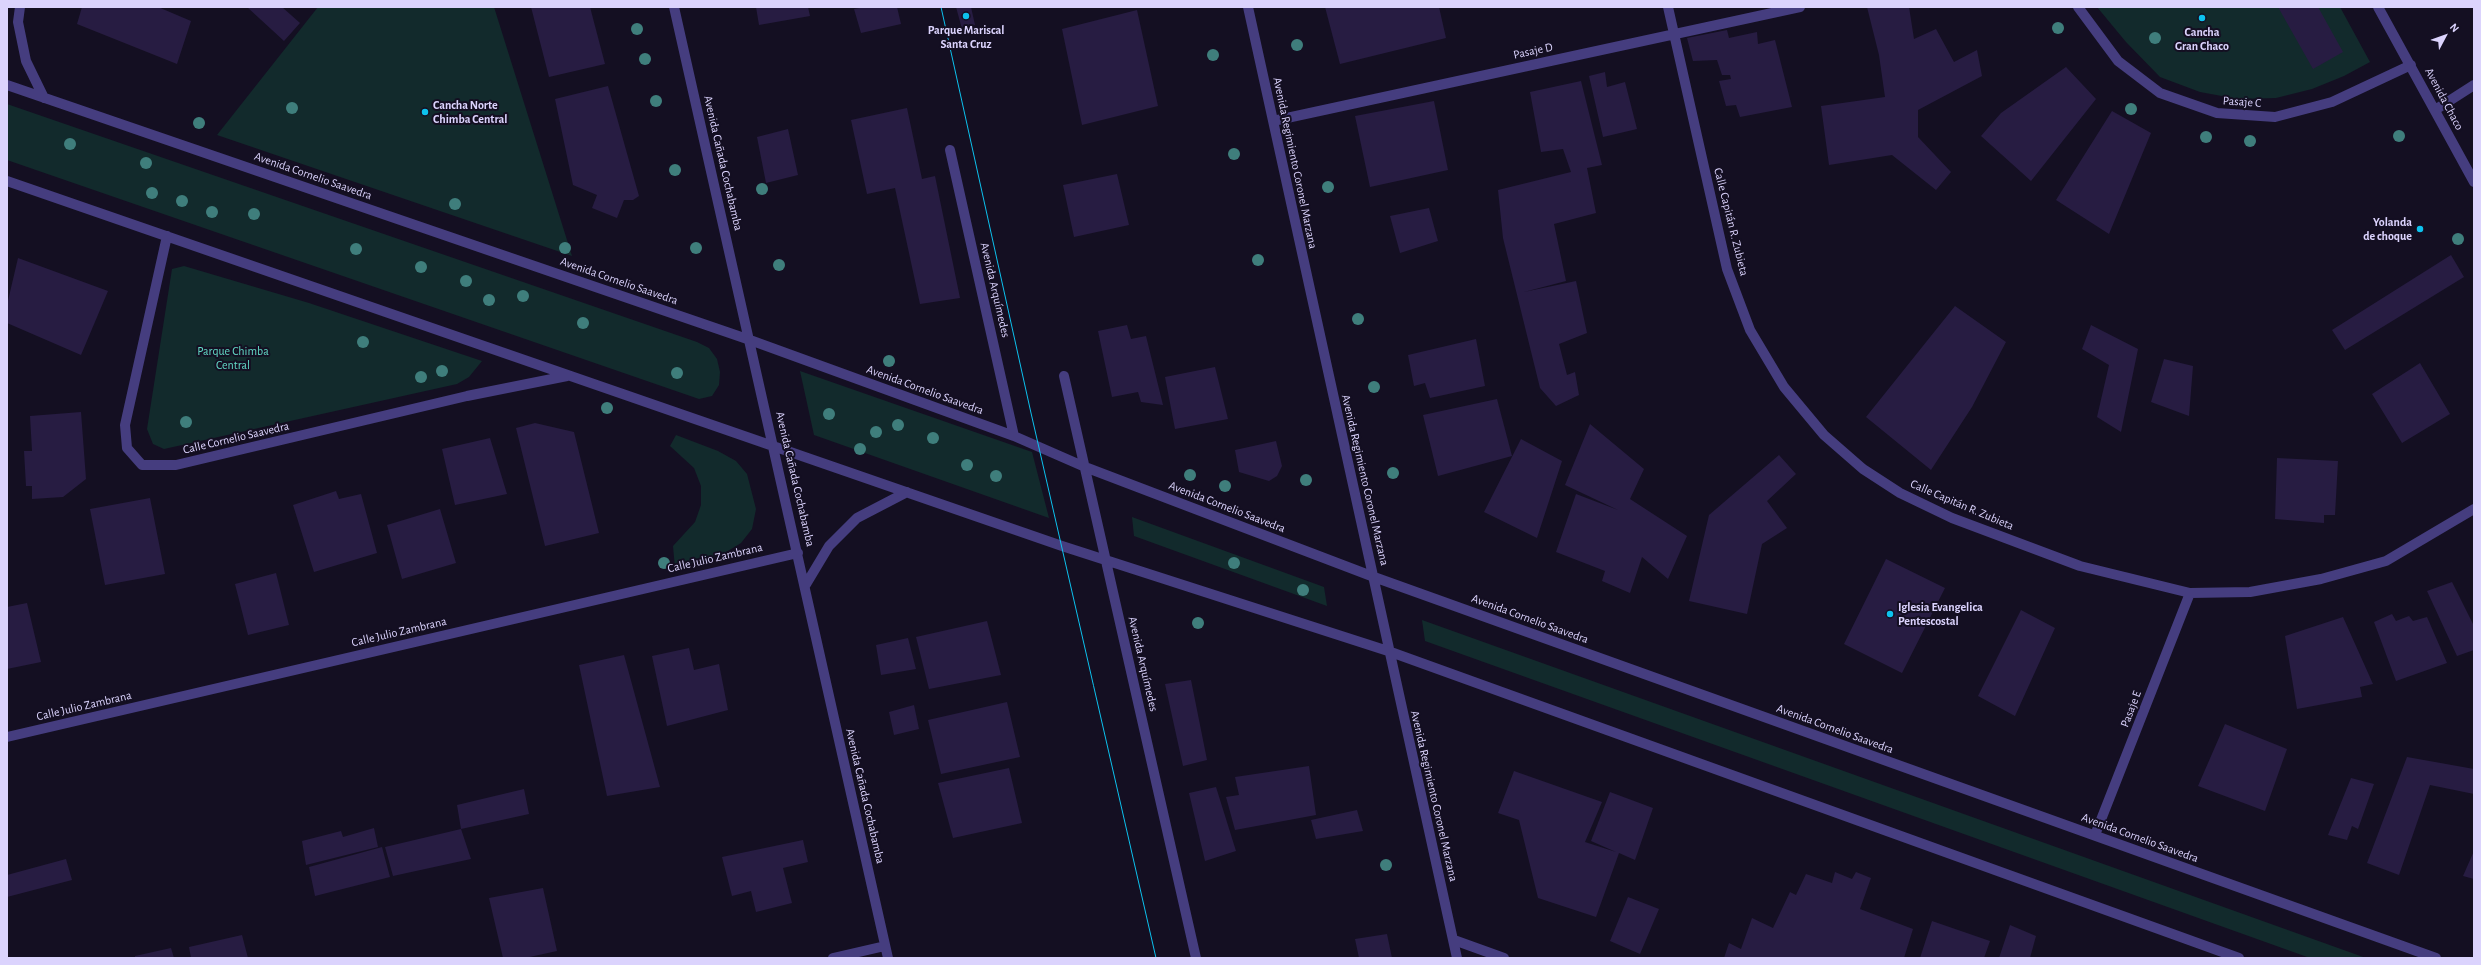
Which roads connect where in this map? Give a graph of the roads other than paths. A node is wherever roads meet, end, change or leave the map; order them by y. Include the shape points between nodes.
1 (20, 7) edge
2 (674, 7) edge
3 (1248, 7) edge
4 (1668, 7) edge
5 (1800, 7) edge
6 (2078, 7) edge
7 (2378, 7) edge
8 (1673, 33) junction
9 (2411, 66) junction
10 (7, 85) edge
11 (2474, 85) edge
12 (44, 98) junction
13 (2435, 110) junction
14 (1273, 121) junction
15 (950, 150) dead end
16 (7, 181) edge
17 (2474, 182) edge
18 (167, 236) junction
19 (750, 340) junction
20 (568, 376) junction
21 (1064, 376) dead end
22 (1014, 436) junction
23 (774, 448) junction
24 (1085, 467) junction
25 (907, 492) junction
26 (2474, 508) edge
27 (798, 552) junction
28 (1106, 559) junction
29 (1374, 577) junction
30 (805, 586) junction
31 (2190, 592) junction
32 (1388, 651) junction
33 (7, 737) edge
34 (2095, 835) junction
35 (1454, 940) junction
36 (885, 946) junction
37 (833, 958) edge
38 (888, 958) edge
39 (1196, 958) edge
40 (1457, 958) edge
41 (1504, 958) edge
42 (2239, 958) edge
43 (2436, 958) edge

1 - 12 street via 18,22 26,62
2 - 19 street, Avenida Cañada Cochabamba
3 - 14 street, Avenida Regimiento Coronel Marzana
4 - 8 street, Calle Capitán R. Zubieta
5 - 8 street, Pasaje D
6 - 9 street, Pasaje C via 2118,61 2160,94 2218,113 2275,117 2332,102
7 - 9 street, Avenida Chaco
8 - 14 street, Pasaje D
8 - 31 street, Calle Capitán R. Zubieta via 1729,275 1750,330 1784,387 1824,435 1863,469 1900,493 1952,518 2080,566
9 - 13 street, Avenida Chaco
10 - 12 street, Avenida Cornelio Saavedra
11 - 13 street
12 - 19 street, Avenida Cornelio Saavedra
13 - 17 street, Avenida Chaco
14 - 29 street, Avenida Regimiento Coronel Marzana
15 - 22 street, Avenida Arquímedes
16 - 18 street
18 - 20 street
18 - 20 street, Calle Cornelio Saavedra via 125,425 127,448 142,465 176,465 467,396
19 - 22 street, Avenida Cornelio Saavedra
19 - 23 street, Avenida Cañada Cochabamba
20 - 23 street
21 - 24 street, Avenida Arquímedes
22 - 24 street, Avenida Cornelio Saavedra
23 - 25 street
23 - 27 street, Avenida Cañada Cochabamba
24 - 28 street, Avenida Arquímedes
24 - 29 street, Avenida Cornelio Saavedra
25 - 28 street
25 - 30 street via 857,518 830,546
26 - 31 street, Calle Capitán R. Zubieta via 2386,560 2321,579 2250,592
27 - 30 street, Avenida Cañada Cochabamba
27 - 33 street, Calle Julio Zambrana
28 - 32 street
28 - 39 street, Avenida Arquímedes
29 - 32 street, Avenida Regimiento Coronel Marzana
29 - 34 street, Avenida Cornelio Saavedra
30 - 36 street, Avenida Cañada Cochabamba
31 - 34 street, Pasaje E
32 - 35 street, Avenida Regimiento Coronel Marzana
32 - 42 street
34 - 43 street, Avenida Cornelio Saavedra
35 - 40 street, Avenida Regimiento Coronel Marzana
35 - 41 street
36 - 37 street
36 - 38 street, Avenida Cañada Cochabamba

